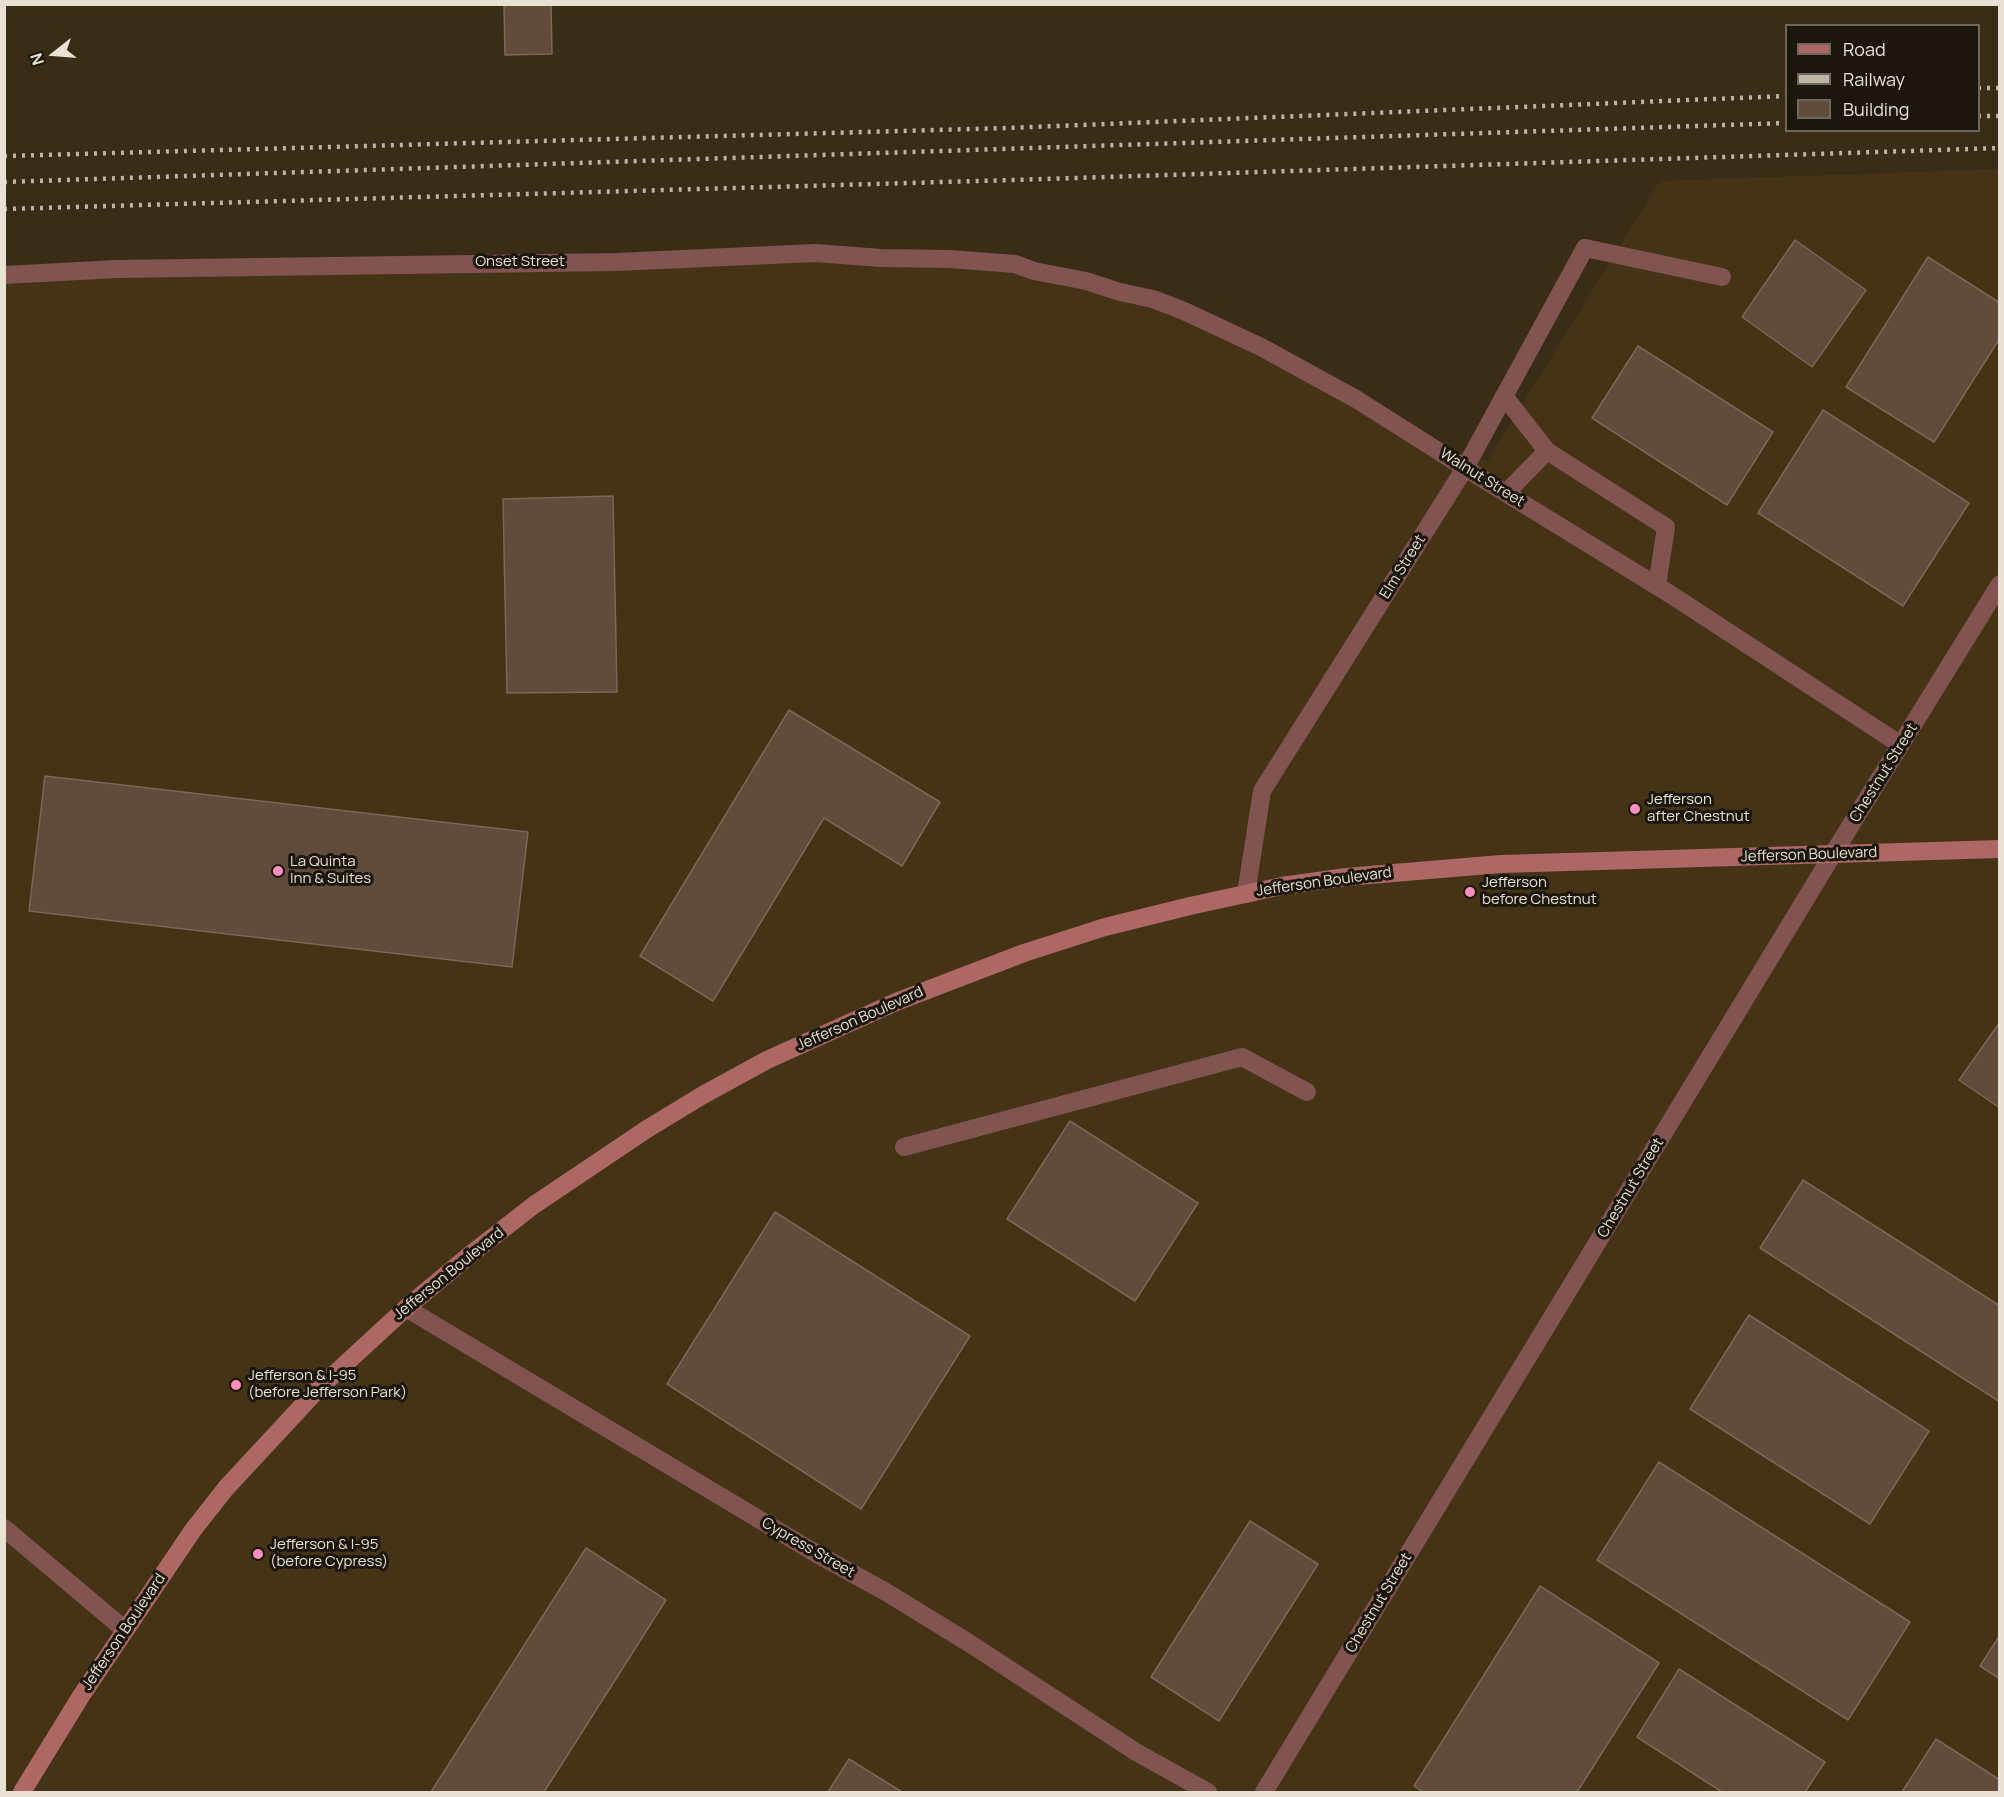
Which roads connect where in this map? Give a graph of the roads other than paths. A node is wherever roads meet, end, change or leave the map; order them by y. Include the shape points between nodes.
1 (1034, 271) joint
2 (4, 274) edge
3 (1722, 277) dead end
4 (1504, 396) junction
5 (1547, 450) junction
6 (1465, 468) junction
7 (1506, 493) junction
8 (2000, 584) edge
9 (1657, 586) junction
10 (1901, 746) junction
11 (2000, 849) edge
12 (1833, 854) junction
13 (1246, 894) junction
14 (1307, 1092) dead end
15 (904, 1147) dead end
16 (406, 1308) junction
17 (4, 1528) edge
18 (124, 1630) junction
19 (22, 1792) edge
20 (1208, 1792) edge
21 (1264, 1792) edge

1 - 2 street, Onset Street via 1015,264 815,253 617,262
1 - 6 street, Walnut Street via 1086,281 1184,310 1356,399
3 - 4 street, Elm Street via 1585,248
4 - 5 street
4 - 6 street, Elm Street
5 - 7 street
5 - 9 street via 1666,527
6 - 7 street, Walnut Street
6 - 13 street, Elm Street via 1262,791
7 - 9 street, Walnut Street
8 - 10 street, Chestnut Street
9 - 10 street, Walnut Street
10 - 12 street, Chestnut Street
11 - 12 main road, Jefferson Boulevard
12 - 13 main road, Jefferson Boulevard via 1469,867 1346,877
12 - 21 street, Chestnut Street
13 - 16 main road, Jefferson Boulevard via 1105,927 1024,953 836,1027 767,1060 647,1129 534,1205
14 - 15 street via 1242,1057
16 - 18 main road, Jefferson Boulevard via 318,1389 226,1488
16 - 20 street, Cypress Street via 895,1598 1136,1752
17 - 18 street
18 - 19 main road, Jefferson Boulevard

